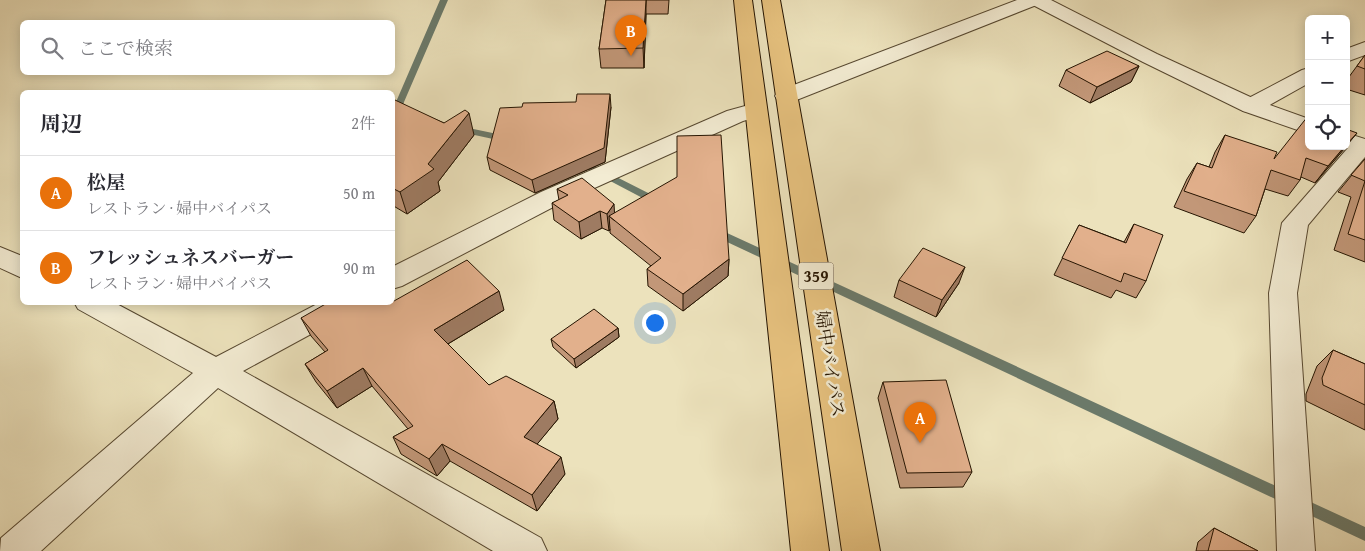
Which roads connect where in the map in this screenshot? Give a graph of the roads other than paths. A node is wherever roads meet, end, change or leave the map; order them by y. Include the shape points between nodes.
1 (743, 0) edge
2 (771, 0) edge
3 (1033, 0) edge
4 (1038, 0) edge
5 (1365, 48) edge
6 (1350, 54) edge
7 (1305, 76) edge
8 (786, 96) junction
9 (1251, 106) junction
10 (756, 110) junction
11 (1305, 126) edge
12 (1358, 145) edge
13 (0, 256) edge
14 (20, 267) edge
15 (395, 277) edge
16 (94, 305) edge
17 (341, 305) edge
18 (216, 370) junction
19 (14, 551) edge
20 (528, 551) edge
21 (810, 551) edge
22 (861, 551) edge
23 (1296, 551) edge

1 - 10 highway, 359
2 - 8 highway, 婦中バイパス / 359
3 - 8 street
4 - 9 street
5 - 6 street
7 - 9 street
8 - 22 highway, 婦中バイパス / 359
9 - 11 street
10 - 15 street via 735,116 550,198
10 - 21 highway, 359
12 - 23 street via 1295,223 1283,292
13 - 14 street
16 - 18 street
17 - 18 street
18 - 19 street
18 - 20 street

